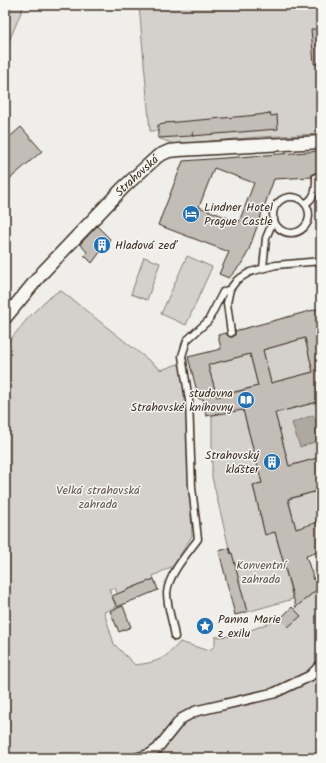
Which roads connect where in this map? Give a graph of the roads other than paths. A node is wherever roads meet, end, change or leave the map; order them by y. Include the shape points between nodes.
1 (316, 144) edge
2 (316, 176) dead end
3 (305, 204) junction
4 (274, 219) junction
5 (321, 260) edge
6 (263, 268) junction
7 (230, 289) junction
8 (5, 318) edge
9 (231, 333) dead end
10 (175, 637) dead end
11 (321, 665) edge
12 (137, 758) edge

1 - 8 street, Strahovská via 179,150 168,151 158,156 124,187 43,272
2 - 3 lane via 314,196
3 - 4 lane via 298,198 283,199 276,205
3 - 4 lane via 309,213 307,222 297,232 283,230
4 - 6 lane via 266,238
5 - 6 lane
6 - 7 lane via 237,280
7 - 9 lane via 227,303
7 - 10 lane via 223,292 208,321 187,340 182,356 189,400 192,487 198,539 180,563 167,593
11 - 12 street via 310,676 274,692 196,711 182,719 157,749

